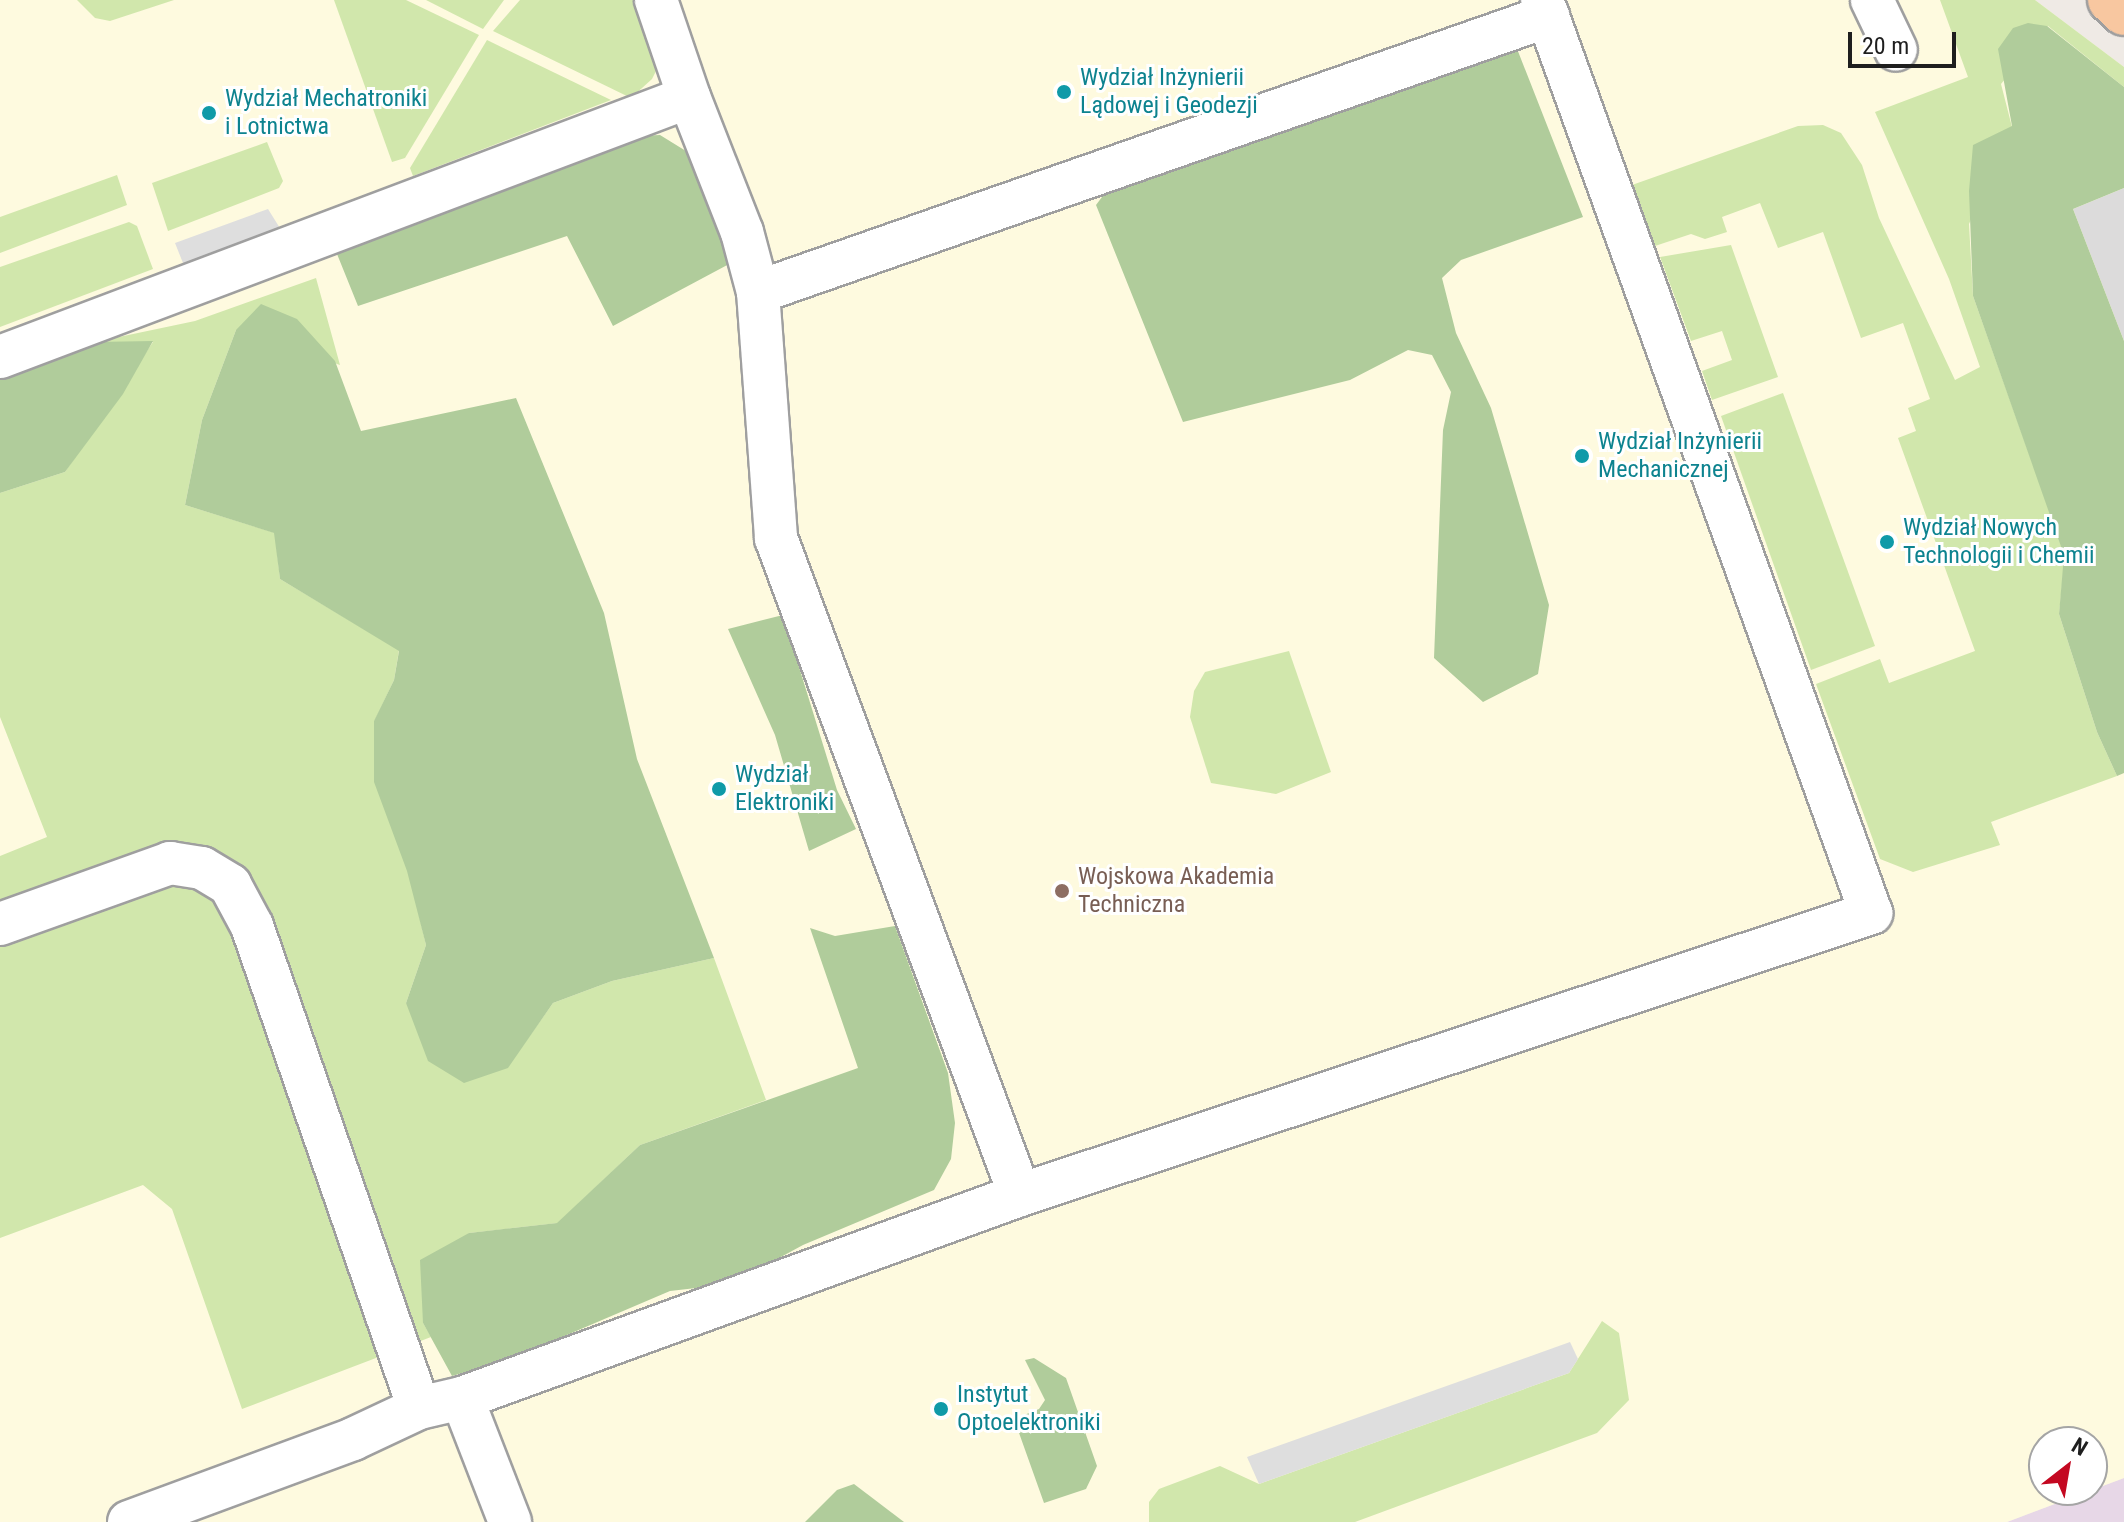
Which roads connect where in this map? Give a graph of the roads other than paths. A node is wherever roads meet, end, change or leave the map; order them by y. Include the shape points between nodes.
1 (656, 0) edge
2 (1872, 0) edge
3 (2110, 0) edge
4 (1545, 8) edge
5 (2124, 13) edge
6 (1896, 50) dead end
7 (689, 97) junction
8 (758, 292) junction
9 (0, 357) edge
10 (0, 924) edge
11 (1020, 1195) junction
12 (462, 1398) junction
13 (419, 1408) junction
14 (129, 1522) edge
15 (510, 1522) edge

1 - 7 lane
2 - 6 lane
3 - 5 main road
4 - 8 lane
4 - 11 lane via 1871,913
7 - 8 lane via 742,232
7 - 9 lane
8 - 11 lane via 776,538
10 - 13 lane via 170,863 202,868 230,885 252,926
11 - 12 lane
12 - 13 lane
12 - 15 lane
13 - 14 lane via 353,1439

